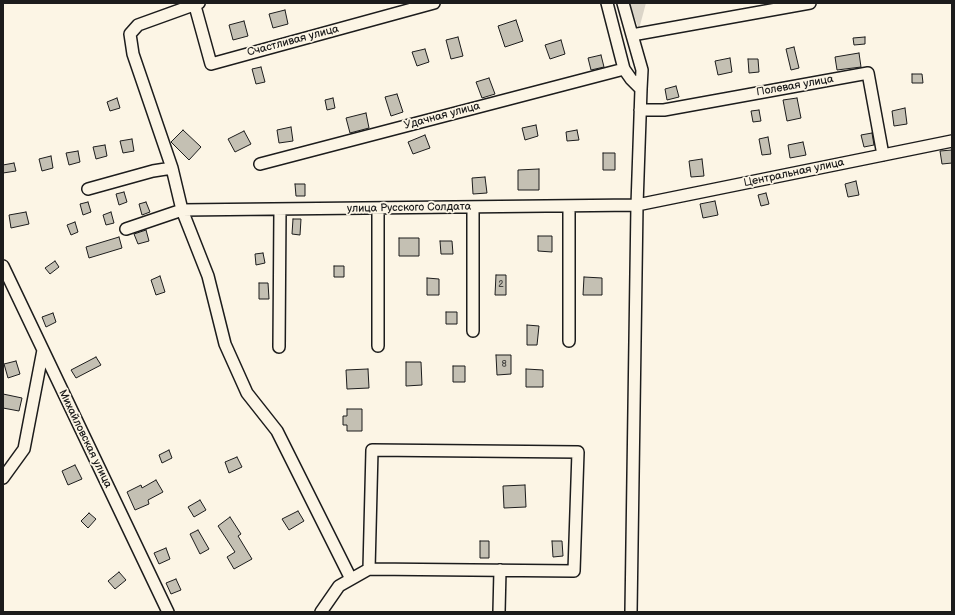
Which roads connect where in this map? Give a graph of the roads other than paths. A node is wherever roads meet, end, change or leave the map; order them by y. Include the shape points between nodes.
1 (434, 3) edge
2 (607, 3) edge
3 (623, 3) edge
4 (810, 3) edge
5 (197, 4) edge
6 (632, 35) junction
7 (624, 69) junction
8 (641, 89) junction
9 (640, 110) junction
10 (952, 141) edge
11 (883, 155) junction
12 (260, 164) dead end
13 (172, 168) junction
14 (88, 189) dead end
15 (637, 205) junction
16 (570, 206) junction
17 (473, 207) junction
18 (378, 208) junction
19 (280, 209) junction
20 (182, 210) junction
21 (126, 229) dead end
22 (3, 266) edge
23 (473, 331) dead end
24 (569, 341) dead end
25 (378, 346) dead end
26 (279, 347) dead end
27 (43, 350) junction
28 (3, 478) edge
29 (369, 569) junction
30 (500, 570) junction
31 (351, 579) junction
32 (168, 612) edge
33 (321, 612) edge
34 (499, 612) edge
35 (631, 612) edge

1 - 5 street, Счастливая улица via 211,64
2 - 7 street
3 - 6 street
4 - 6 street
5 - 13 street via 138,25 130,34 133,54
6 - 8 street via 642,70
7 - 8 street
7 - 12 street, Удачная улица
8 - 9 street
9 - 11 street, Полевая улица via 664,110 868,73
9 - 15 street
10 - 11 street, Центральная улица
11 - 15 street, Центральная улица
13 - 14 street
13 - 20 street
15 - 16 street, улица Русского Солдата
15 - 35 street
16 - 17 street, улица Русского Солдата
16 - 24 street
17 - 18 street, улица Русского Солдата
17 - 23 street
18 - 19 street, улица Русского Солдата
18 - 25 street
19 - 20 street, улица Русского Солдата
19 - 26 street
20 - 21 street, улица Русского Солдата
20 - 31 street via 208,276 225,344 247,393 277,431
22 - 27 street, Михайловская улица
27 - 28 street via 24,449
27 - 32 street, Михайловская улица
29 - 30 street
29 - 30 street via 372,450 578,452 574,571
29 - 31 street
30 - 34 street
31 - 33 street via 339,586

